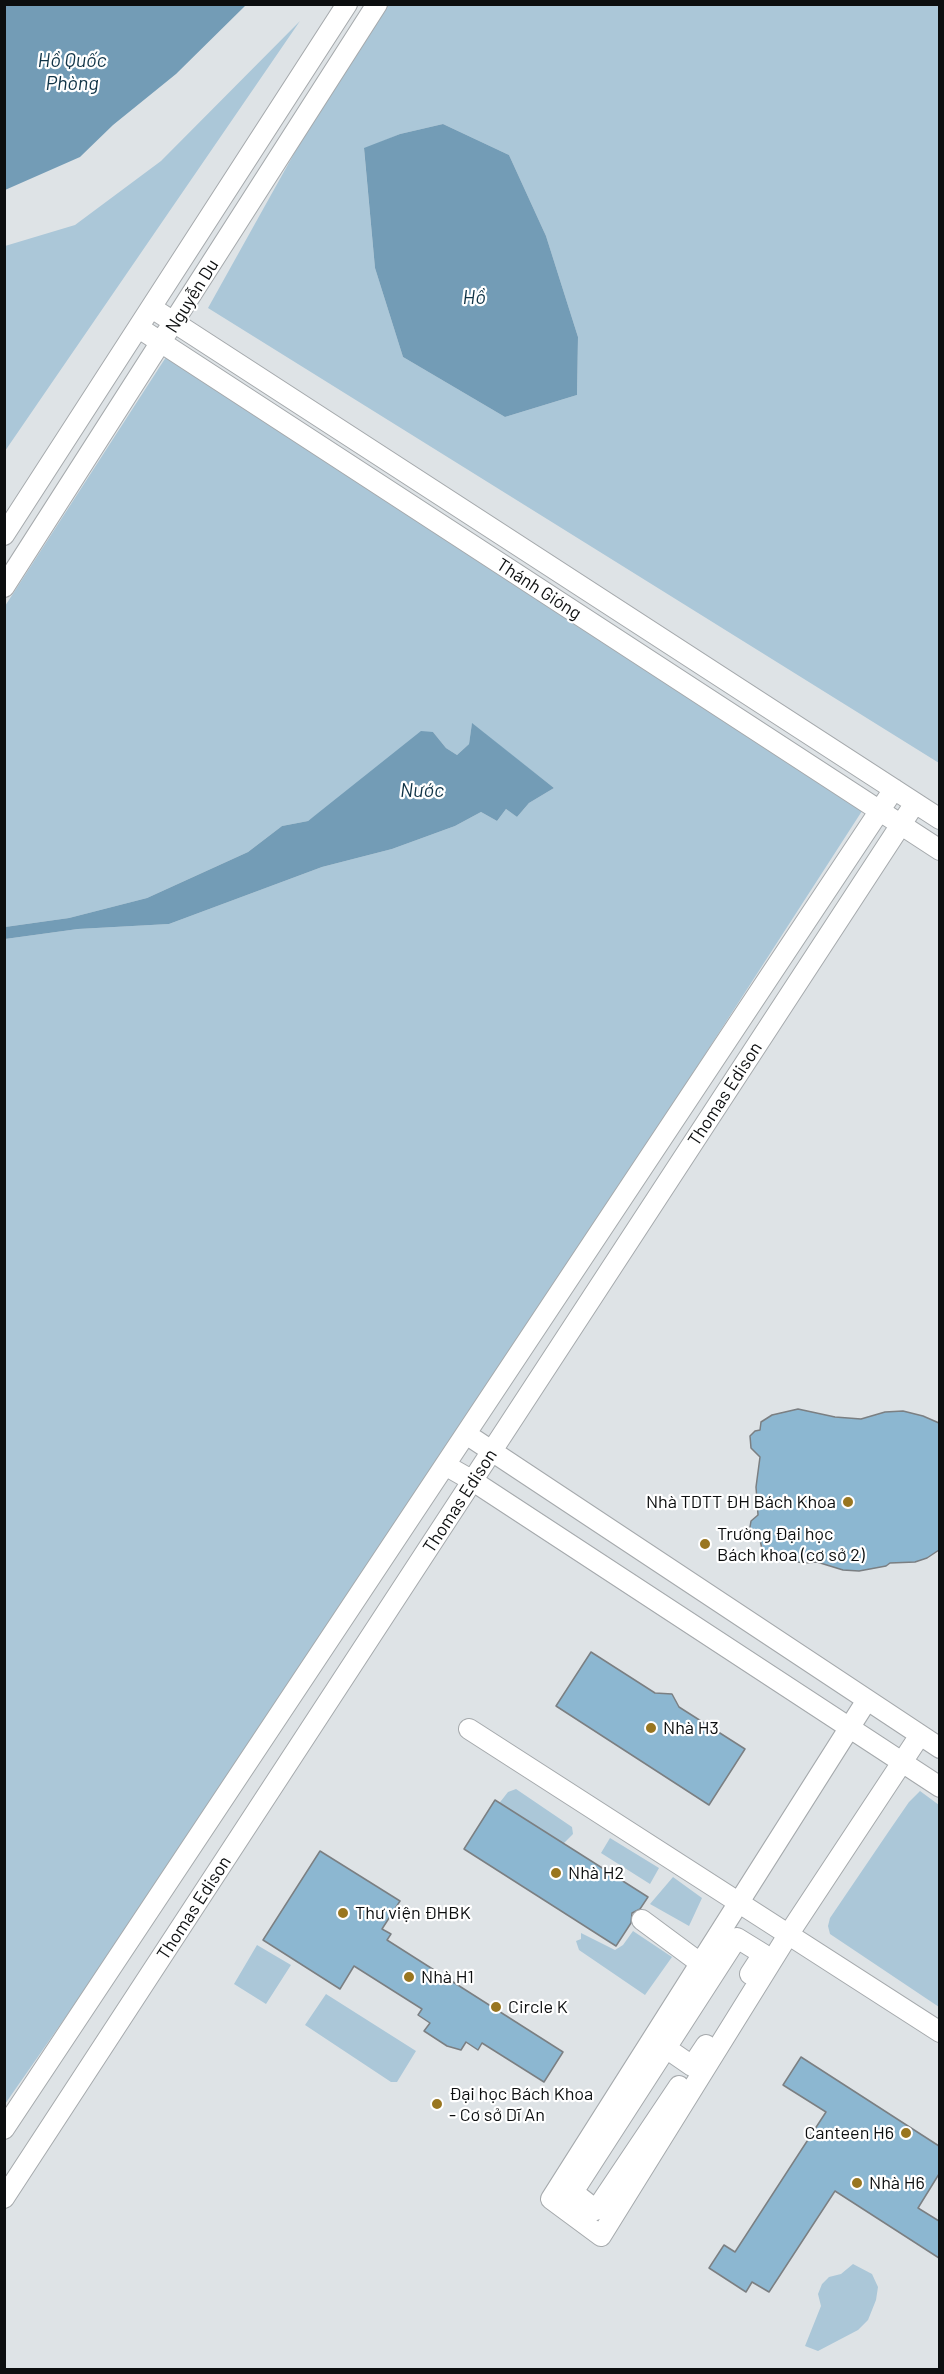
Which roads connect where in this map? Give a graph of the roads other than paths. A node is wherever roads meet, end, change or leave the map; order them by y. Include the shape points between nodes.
1 (347, 4) edge
2 (377, 4) edge
3 (152, 308) junction
4 (175, 323) junction
5 (139, 328) junction
6 (162, 343) junction
7 (501, 534) junction
8 (4, 535) edge
9 (487, 555) junction
10 (4, 587) edge
11 (894, 789) junction
12 (915, 803) junction
13 (879, 811) junction
14 (939, 819) edge
15 (901, 825) junction
16 (939, 850) edge
17 (466, 1434) junction
18 (492, 1452) junction
19 (445, 1465) junction
20 (473, 1481) junction
21 (661, 1563) junction
22 (643, 1592) junction
23 (867, 1700) junction
24 (849, 1728) junction
25 (469, 1729) dead end
26 (920, 1735) junction
27 (939, 1748) edge
28 (901, 1761) junction
29 (939, 1787) edge
30 (738, 1903) junction
31 (642, 1920) dead end
32 (788, 1935) junction
33 (700, 1963) junction
34 (939, 2032) edge
35 (666, 2048) junction
36 (692, 2066) junction
37 (4, 2129) edge
38 (4, 2199) edge

1 - 3 street, Nguyễn Du
2 - 4 street, Nguyễn Du
3 - 4 street, Thánh Gióng
3 - 5 street, Nguyễn Du
4 - 6 street, Nguyễn Du
4 - 7 street, Thánh Gióng
5 - 6 street, Thánh Gióng
5 - 8 street, Nguyễn Du
6 - 9 street, Thánh Gióng
6 - 10 street, Nguyễn Du
7 - 9 street
7 - 11 street, Thánh Gióng
9 - 13 street, Thánh Gióng
11 - 12 street, Thánh Gióng
11 - 13 street, Thomas Edison
12 - 14 street, Thánh Gióng
12 - 15 street, Thomas Edison
13 - 15 street, Thánh Gióng
13 - 17 street, Thomas Edison
15 - 16 street, Thánh Gióng
15 - 18 street, Thomas Edison
17 - 18 street
17 - 19 street, Thomas Edison
18 - 20 street, Thomas Edison
18 - 21 street
19 - 20 street
19 - 37 street, Thomas Edison
20 - 22 street
20 - 38 street, Thomas Edison
21 - 22 street
21 - 23 street
22 - 24 street
23 - 24 street
23 - 26 street
24 - 28 street
24 - 30 street
25 - 30 street
26 - 27 street
26 - 28 street
28 - 29 street
28 - 32 street
30 - 32 street
30 - 33 street
31 - 33 street
32 - 33 street via 601,2236 551,2199
32 - 34 street
35 - 36 street
35 - 36 street via 737,1938 763,1954
35 - 36 street via 573,2192 596,2210

